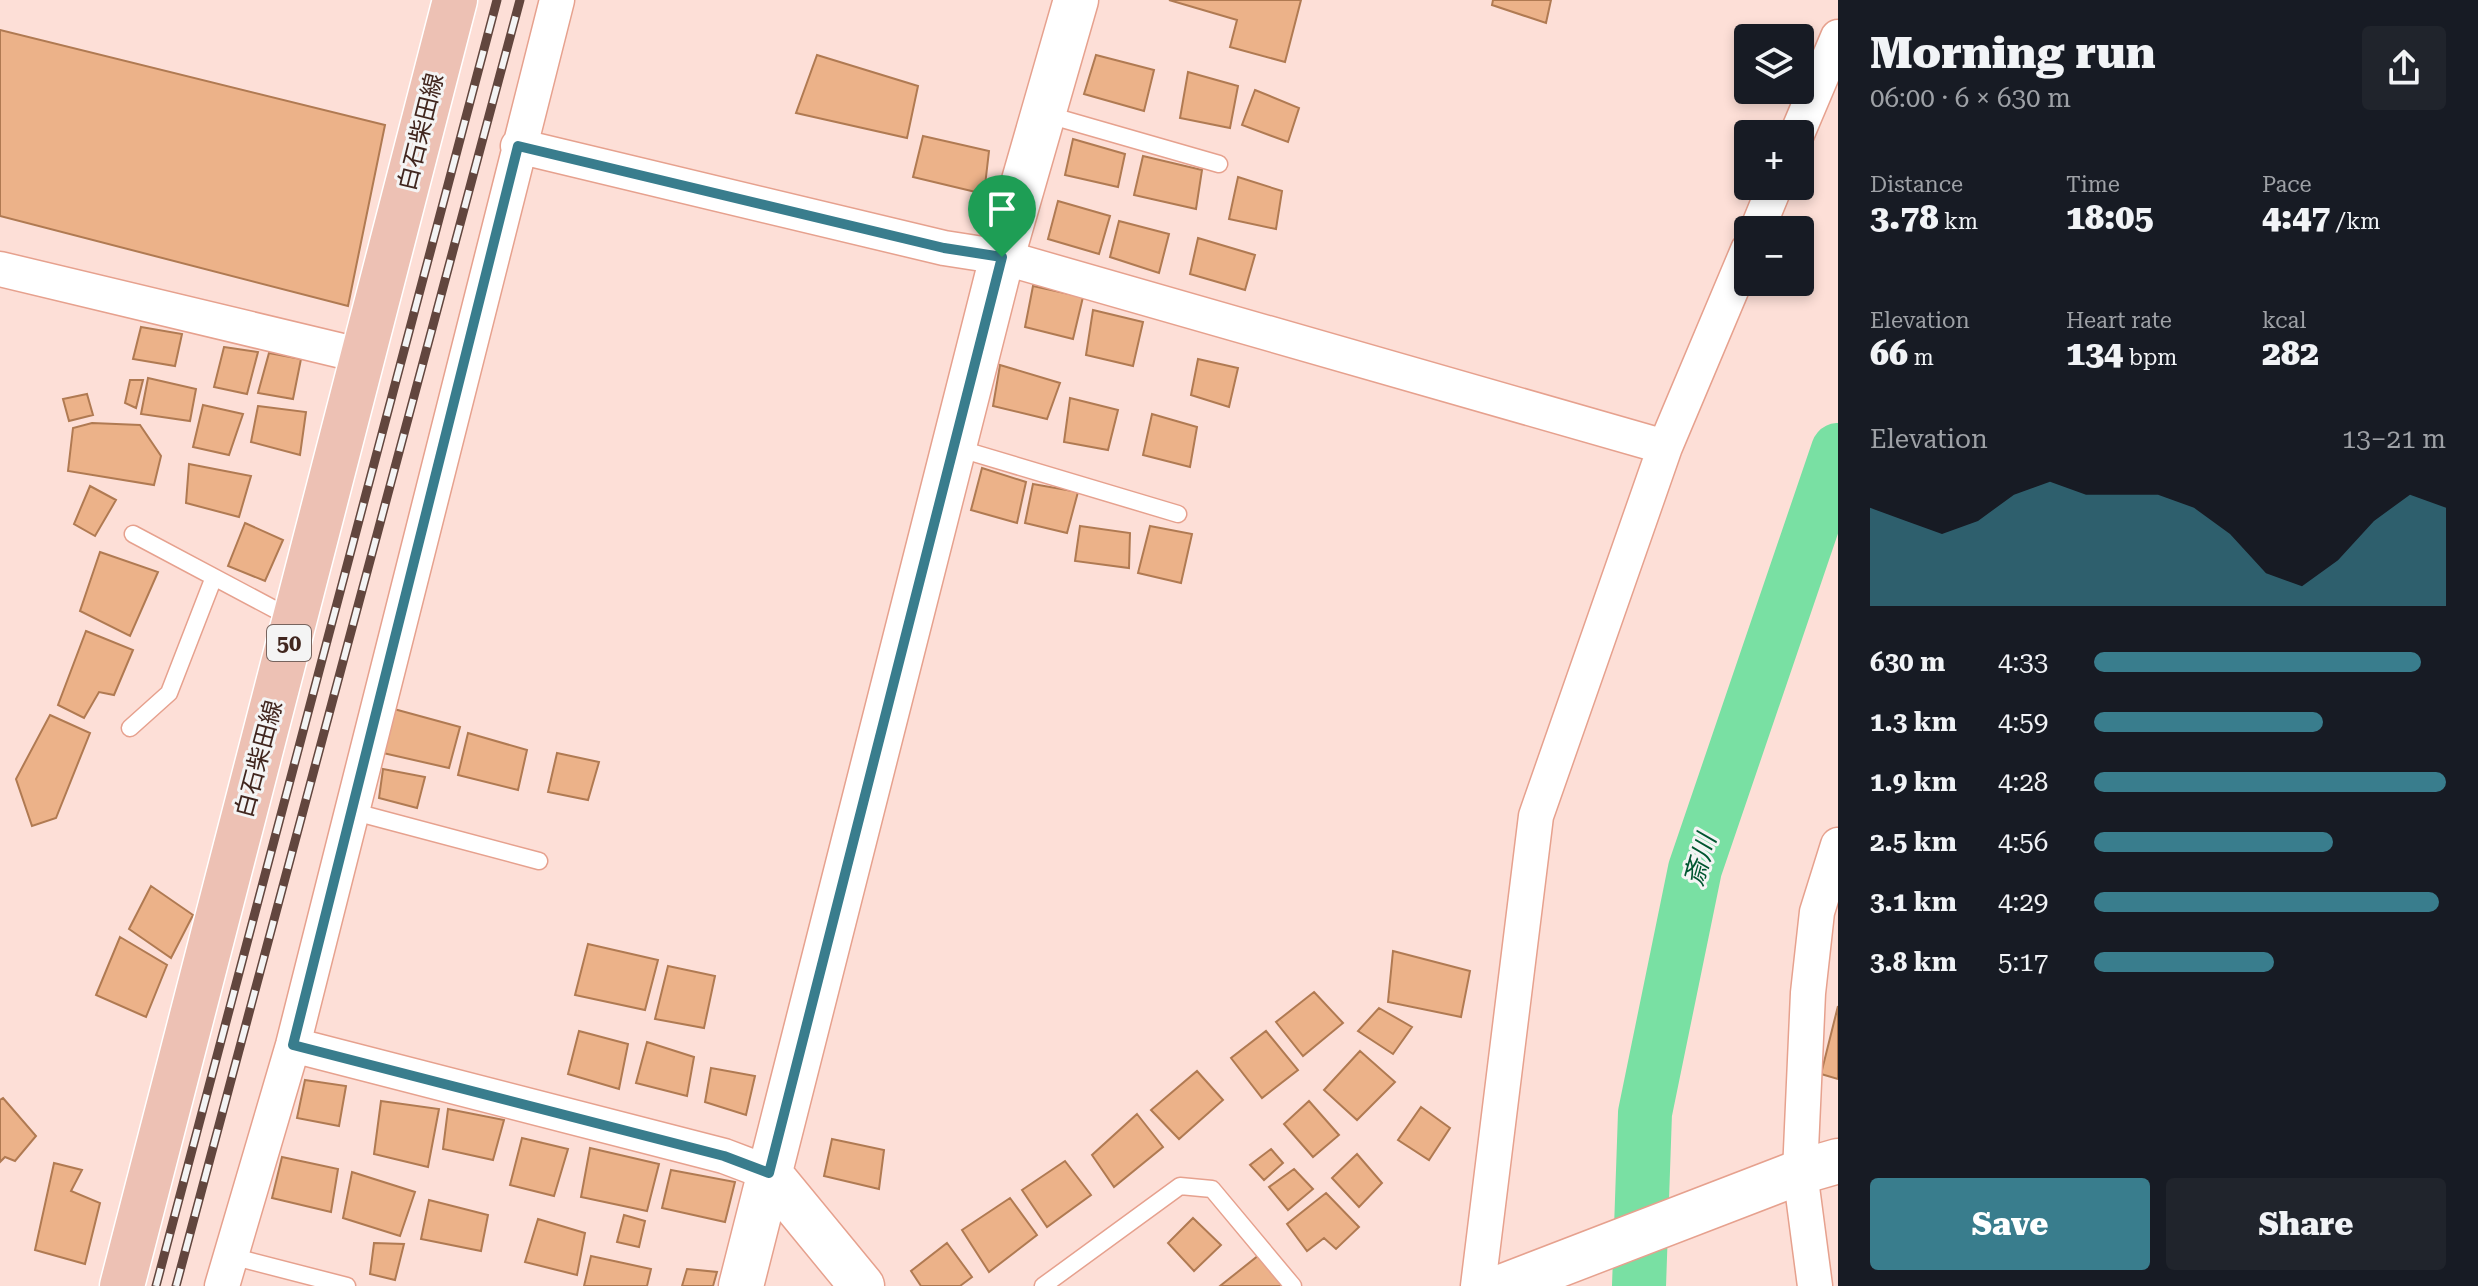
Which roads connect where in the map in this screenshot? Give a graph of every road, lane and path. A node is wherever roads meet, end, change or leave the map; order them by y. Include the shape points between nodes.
1 (455, 0) edge
2 (557, 0) edge
3 (1076, 0) edge
4 (1838, 37) edge
5 (1045, 114) junction
6 (1803, 120) edge
7 (518, 146) junction
8 (1219, 164) dead end
9 (1002, 257) junction
10 (0, 269) edge
11 (1734, 283) edge
12 (363, 356) junction
13 (954, 447) junction
14 (1665, 447) junction
15 (1178, 514) dead end
16 (133, 534) dead end
17 (214, 577) junction
18 (295, 620) junction
19 (130, 728) dead end
20 (351, 811) junction
21 (1838, 845) edge
22 (539, 861) dead end
23 (293, 1045) junction
24 (1819, 1167) edge
25 (769, 1173) junction
26 (227, 1271) edge
27 (1509, 1283) edge
28 (122, 1286) edge
29 (347, 1286) edge
30 (741, 1286) edge
31 (862, 1286) edge
32 (1043, 1286) edge
33 (1293, 1286) edge
34 (1815, 1286) edge

1 - 12 main road, 白石柴田線 / 50
2 - 7 street
3 - 5 street
4 - 6 street
5 - 8 lane
5 - 9 street
7 - 9 street via 944,248
7 - 20 street
9 - 13 street
9 - 14 street
10 - 12 street
11 - 14 street
12 - 18 main road, 白石柴田線 / 50
13 - 15 lane
13 - 25 street
14 - 27 street via 1536,816
16 - 17 lane
17 - 18 lane
17 - 19 lane via 169,693
18 - 28 main road, 白石柴田線 / 50
20 - 22 lane
20 - 23 street
21 - 24 street via 1817,912 1808,993
23 - 25 street via 724,1156
23 - 26 street
24 - 27 street
24 - 34 street
25 - 30 street
25 - 31 street
26 - 29 lane
32 - 33 lane via 1180,1186 1212,1189

